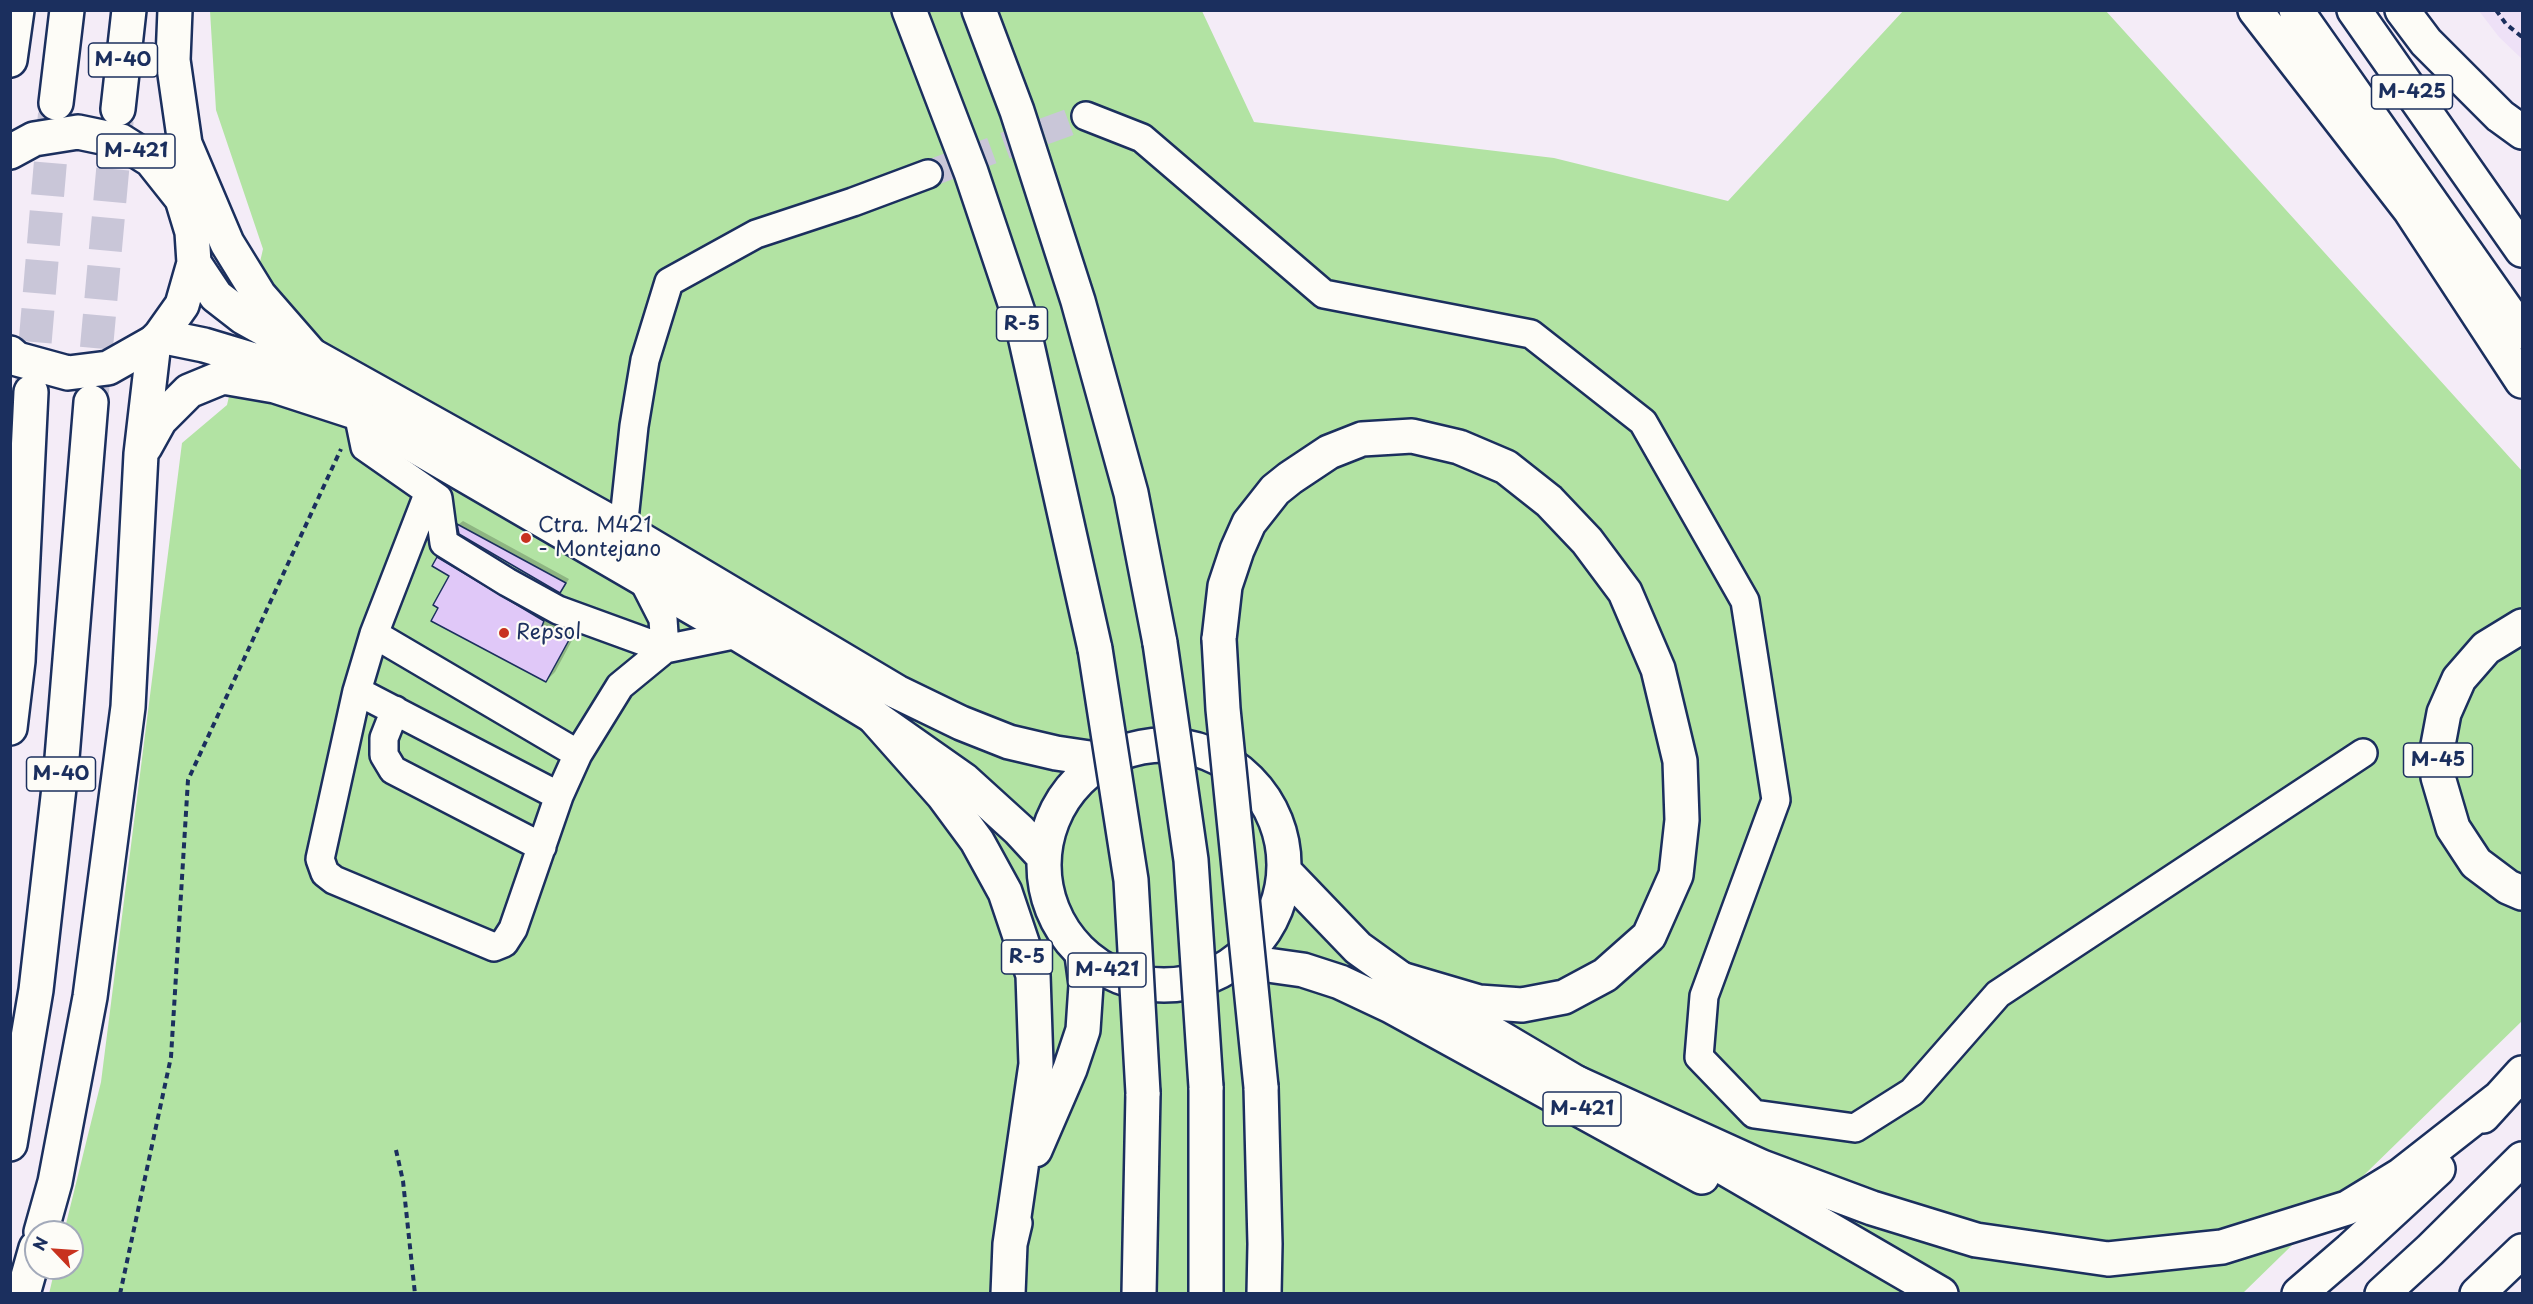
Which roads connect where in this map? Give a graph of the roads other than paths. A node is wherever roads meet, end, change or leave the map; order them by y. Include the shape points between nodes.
1 (17, 10) edge
2 (67, 10) edge
3 (129, 10) edge
4 (175, 10) edge
5 (909, 10) edge
6 (978, 10) edge
7 (2255, 10) edge
8 (2296, 10) edge
9 (2354, 10) edge
10 (2397, 10) edge
11 (2402, 10) edge
12 (11, 53) edge
13 (56, 103) tunnel mouth
14 (118, 109) tunnel mouth
15 (1086, 116) tunnel mouth
16 (2523, 132) edge
17 (185, 144) junction
18 (10, 152) edge
19 (2469, 173) junction
20 (928, 174) tunnel mouth
21 (182, 199) junction
22 (2523, 250) edge
23 (194, 263) junction
24 (2523, 332) edge
25 (157, 339) junction
26 (10, 353) edge
27 (313, 357) junction
28 (2523, 381) edge
29 (31, 392) tunnel mouth
30 (91, 402) tunnel mouth
31 (358, 413) junction
32 (141, 454) junction
33 (429, 492) junction
34 (623, 529) junction
35 (642, 578) junction
36 (2523, 626) edge
37 (375, 634) junction
38 (738, 634) junction
39 (665, 650) junction
40 (357, 691) junction
41 (394, 710) junction
42 (873, 716) junction
43 (10, 728) edge
44 (2363, 753) dead end
45 (578, 754) junction
46 (1103, 760) junction
47 (559, 796) junction
48 (542, 847) junction
49 (1043, 856) junction
50 (1284, 872) junction
51 (2523, 893) edge
52 (1082, 955) junction
53 (1239, 961) junction
54 (1401, 979) junction
55 (2523, 1072) edge
56 (1577, 1083) junction
57 (2498, 1099) junction
58 (10, 1144) edge
59 (2523, 1159) edge
60 (44, 1220) edge
61 (1010, 1244) junction
62 (2523, 1251) edge
63 (1008, 1293) edge
64 (1139, 1293) edge
65 (1206, 1293) edge
66 (1264, 1293) edge
67 (1910, 1293) edge
68 (1941, 1293) edge
69 (2299, 1293) edge
70 (2382, 1293) edge
71 (2477, 1293) edge

1 - 12 main road
2 - 13 main road, M-40
3 - 14 main road, M-40
4 - 17 main road via 173,60
5 - 64 main road, R-5, bridge via 971,172 1023,327 1095,650 1131,880 1143,1093
6 - 65 main road, R-5, bridge via 1017,111 1078,301 1131,493 1160,643 1191,860 1206,1087
7 - 28 main road via 2410,210
8 - 24 main road
9 - 19 main road, M-425
10 - 19 main road, M-425
11 - 16 main road via 2426,42 2500,116
15 - 44 lane via 1142,138 1324,294 1531,334 1643,422 1745,601 1776,800 1704,996 1699,1057 1754,1114 1855,1128 1912,1092 1998,994
17 - 21 main road
17 - 27 main road via 226,243 259,295
18 - 21 main road, M-421 via 34,139 78,132 121,141 151,160
19 - 22 main road, M-425
20 - 34 lane via 756,234 669,282 645,360
21 - 23 main road, M-421 via 192,232
23 - 25 main road, M-421 via 182,305
23 - 27 main road, M-421 via 216,296 243,317
25 - 26 main road, M-421 via 108,368 68,373 18,359
25 - 31 main road via 204,345 254,360
25 - 32 main road
27 - 34 main road, M-421
29 - 43 main road via 18,661
30 - 58 main road, M-40 via 60,781 36,990
31 - 32 main road via 274,386 223,377 189,391 159,420
31 - 33 lane via 365,447
31 - 35 main road
32 - 60 main road via 128,707 90,997
33 - 37 lane
33 - 39 lane via 438,498 444,543 558,610
34 - 46 main road, M-421 via 897,692 961,723 1018,744
35 - 38 main road
35 - 39 lane via 663,618
36 - 51 main road, M-45 via 2486,648 2459,679 2444,713 2438,777 2453,828 2476,863 2508,888
37 - 40 lane
37 - 45 lane
38 - 39 lane
38 - 42 main road
39 - 45 lane via 620,686
40 - 41 lane
40 - 48 lane via 320,859 325,873 494,947 504,943 513,929
41 - 47 lane
41 - 48 lane via 384,738 384,756 393,770
42 - 49 main road via 964,780
42 - 61 main road, R-5 via 943,795 977,841 1005,892 1033,975 1036,1064
45 - 47 lane
46 - 49 main road, M-421 via 1068,792 1051,824
46 - 50 main road, M-421 via 1134,748 1180,746 1223,760 1247,777 1278,820 1284,842
47 - 48 lane
49 - 52 main road, M-421 via 1043,882 1051,910
50 - 53 main road, M-421 via 1277,904 1263,932
50 - 54 main road, M-421 via 1358,948
52 - 53 main road, M-421 via 1119,978 1162,986 1206,978
52 - 61 main road, R-5 via 1086,985 1083,1030 1035,1150
53 - 67 main road, M-421 via 1303,970 1391,1006
54 - 56 main road, M-421
54 - 66 main road, bridge via 1479,1002 1522,1005 1564,997 1605,975 1649,936 1676,875 1682,820 1680,761 1658,669 1624,592 1587,541 1549,501 1506,467 1459,447 1412,436 1362,440 1329,452 1275,490 1249,524 1225,586 1219,639 1261,1087
55 - 57 main road
56 - 57 main road via 1762,1167 1872,1208 1976,1240 2108,1260 2222,1247 2347,1208 2401,1175
56 - 68 main road, M-421
57 - 69 main road via 2441,1167
59 - 70 main road
61 - 63 main road, R-5
62 - 71 main road

